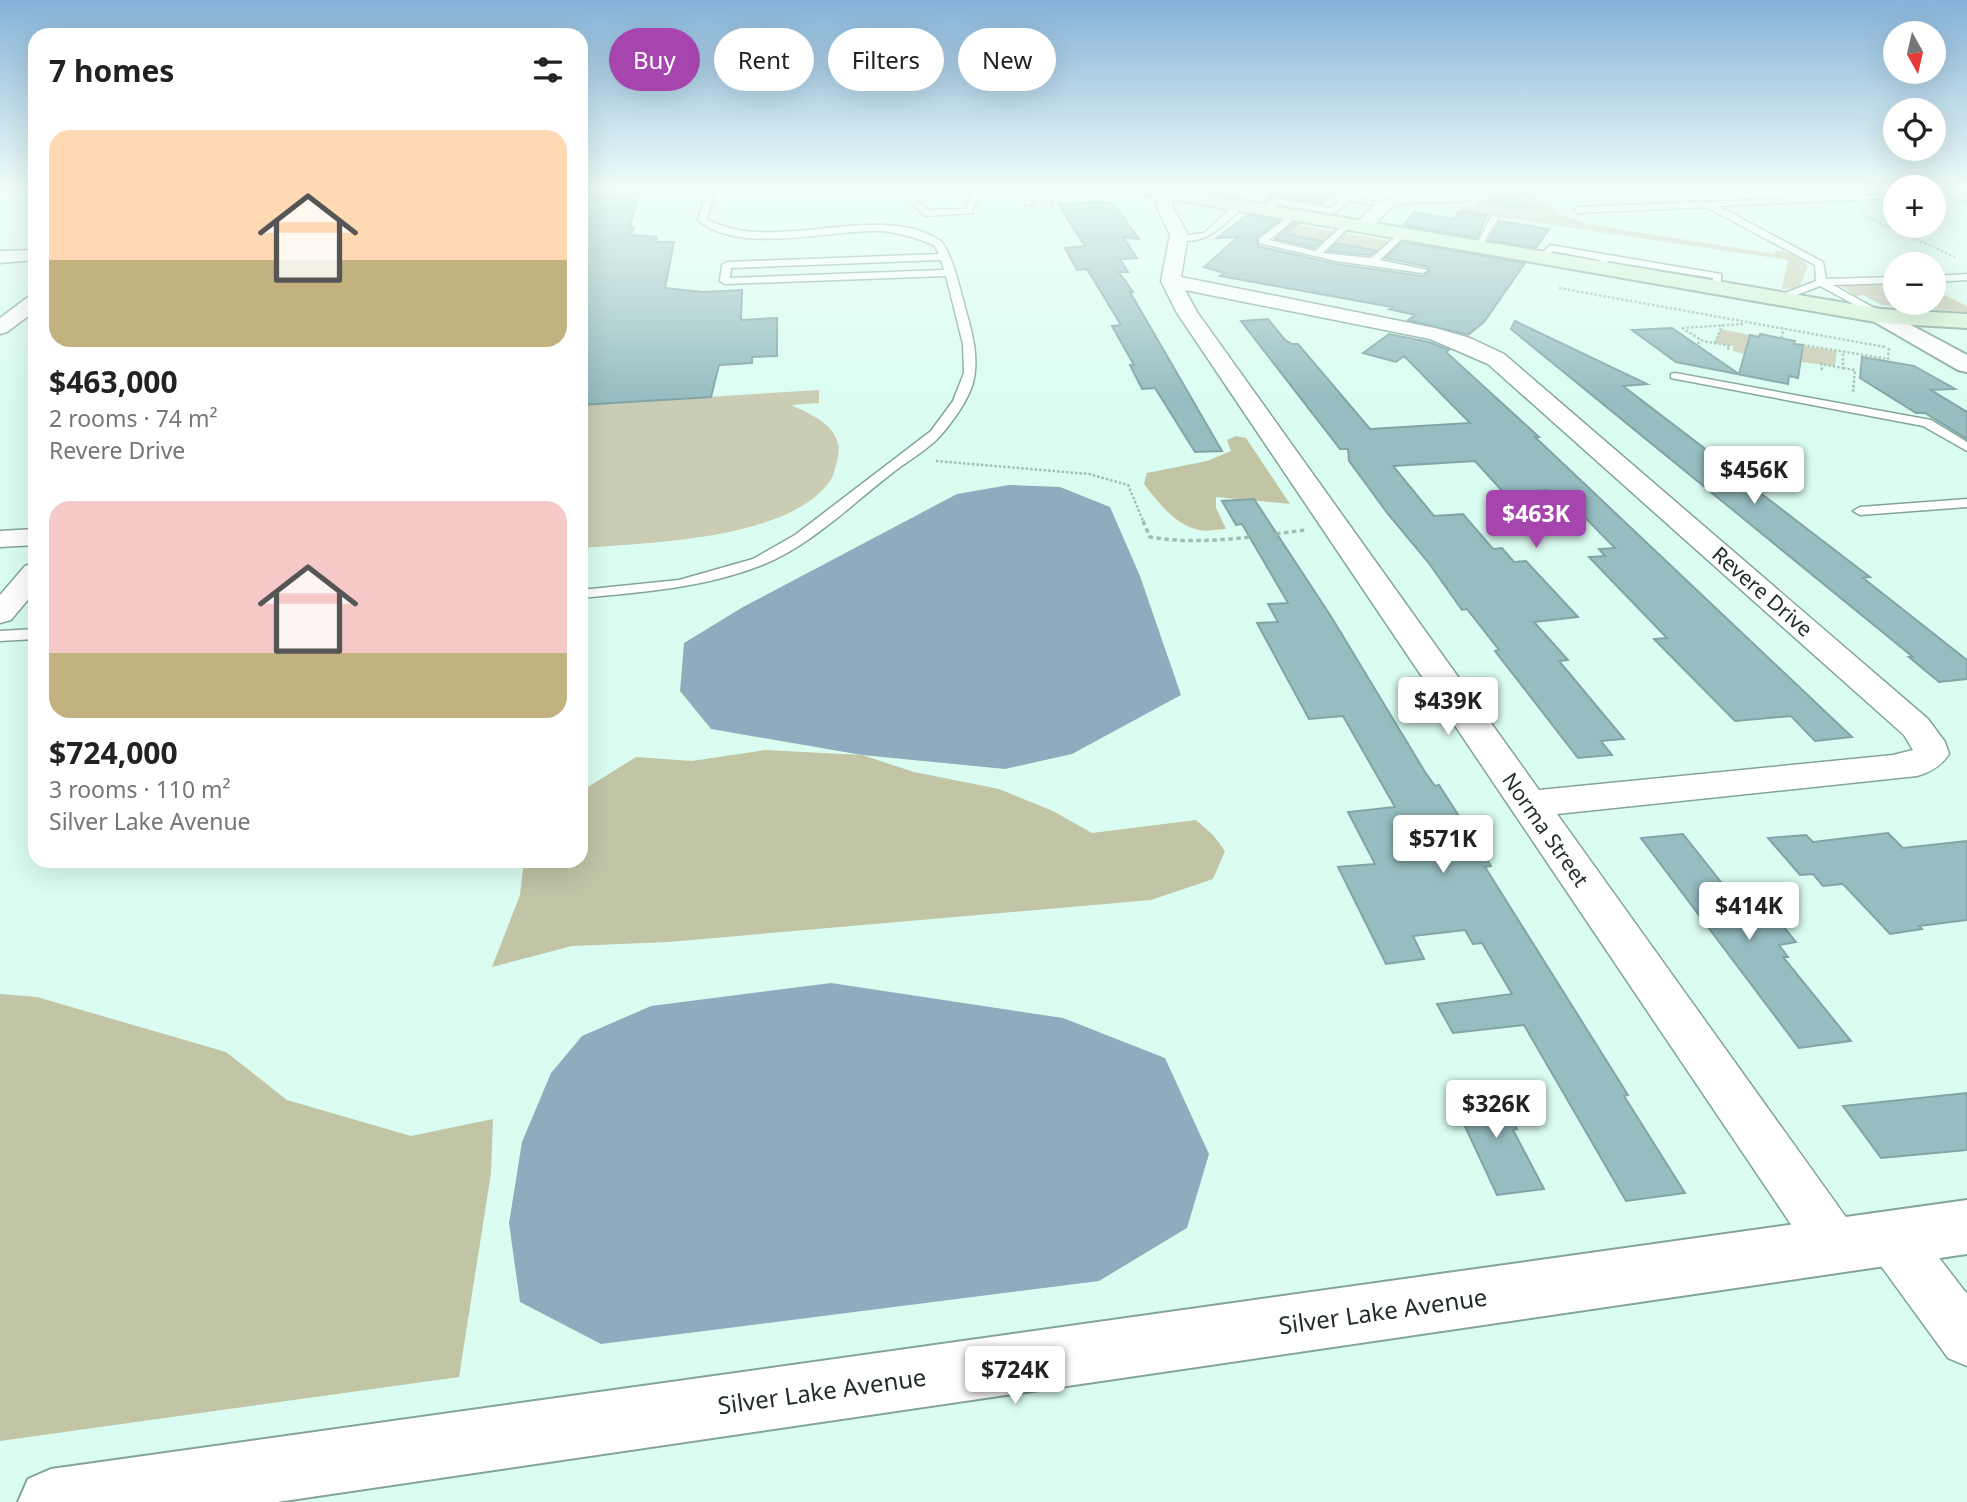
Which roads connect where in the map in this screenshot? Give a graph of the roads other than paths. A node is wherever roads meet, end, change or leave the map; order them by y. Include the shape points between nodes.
1 (888, 259) edge
2 (946, 259) edge
3 (1178, 259) edge
4 (1355, 259) edge
5 (1375, 259) edge
6 (1556, 259) edge
7 (1811, 259) edge
8 (1367, 261) junction
9 (1423, 271) dead end
10 (949, 273) junction
11 (1967, 277) edge
12 (1946, 278) edge
13 (1883, 280) edge
14 (1821, 282) junction
15 (1177, 293) junction
16 (1778, 299) junction
17 (28, 306) edge
18 (1881, 316) junction
19 (1967, 321) edge
20 (0, 328) edge
21 (1967, 365) edge
22 (1675, 376) dead end
23 (1967, 447) edge
24 (1967, 503) edge
25 (1860, 511) dead end
26 (28, 537) edge
27 (0, 539) edge
28 (28, 580) edge
29 (588, 593) edge
30 (0, 614) edge
31 (28, 634) edge
32 (0, 636) edge
33 (1527, 804) junction
34 (1967, 1227) edge
35 (1863, 1241) junction
36 (1967, 1339) edge
37 (51, 1502) edge

1 - 10 lane via 727,265 725,281
2 - 10 lane
3 - 15 street
4 - 8 lane
5 - 8 lane
6 - 16 main road via 1602,263
7 - 14 lane via 1822,268
8 - 9 lane
10 - 29 lane via 972,360 951,414 935,434 800,538 758,562 680,584
11 - 12 lane
13 - 14 lane
14 - 16 lane
14 - 18 lane
15 - 33 street, Norma Street
15 - 33 street, Revere Drive via 1229,292 1435,334 1496,359 1916,727 1931,749 1917,764
16 - 18 main road
17 - 20 street
18 - 19 main road
18 - 21 street
22 - 23 lane via 1927,424
24 - 25 lane
26 - 27 street
28 - 30 street
31 - 32 lane
33 - 35 street, Norma Street
34 - 35 street, Silver Lake Avenue
35 - 36 street, Norma Street
35 - 37 street, Silver Lake Avenue

